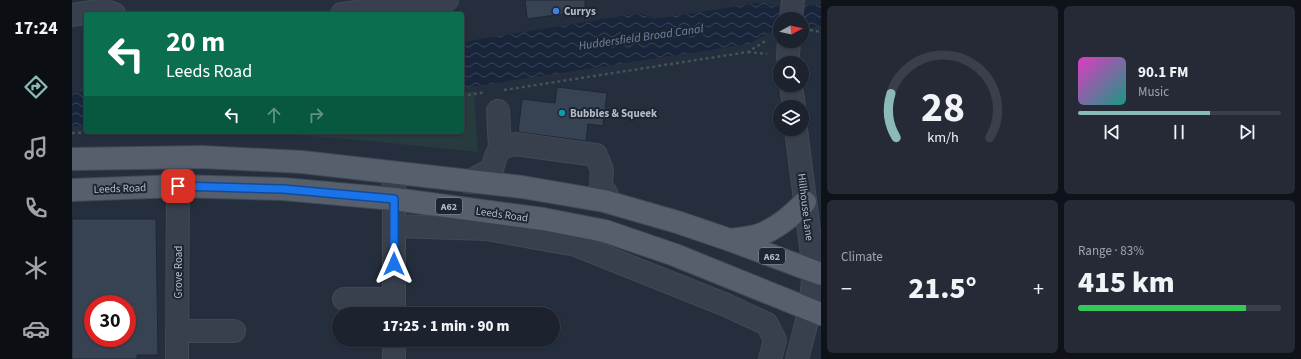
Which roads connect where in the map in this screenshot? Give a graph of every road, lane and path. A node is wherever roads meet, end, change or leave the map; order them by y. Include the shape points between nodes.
1 (446, 0) edge
2 (793, 0) edge
3 (111, 8) edge
4 (89, 12) edge
5 (356, 12) edge
6 (792, 12) edge
7 (84, 13) edge
8 (72, 15) edge
9 (785, 49) edge
10 (464, 96) edge
11 (496, 98) junction
12 (72, 133) edge
13 (84, 133) edge
14 (797, 136) edge
15 (500, 148) junction
16 (72, 159) edge
17 (394, 173) junction
18 (469, 182) junction
19 (178, 186) junction
20 (72, 190) edge
21 (394, 199) junction
22 (805, 202) junction
23 (611, 203) junction
24 (394, 226) junction
25 (730, 240) junction
26 (817, 273) edge
27 (344, 299) dead end
28 (394, 306) edge
29 (815, 312) edge
30 (177, 331) junction
31 (234, 331) dead end
32 (394, 347) edge
33 (177, 359) edge
34 (394, 359) edge
35 (770, 359) edge
36 (797, 359) edge

1 - 5 street
2 - 6 street
3 - 4 street
7 - 8 street
9 - 11 path via 748,52
10 - 11 path
11 - 15 street
12 - 13 path
14 - 22 street, Hillhouse Lane
15 - 18 street via 492,169
15 - 23 street via 515,144 596,155 602,170 602,184
16 - 17 main road, A62 via 210,158 302,162
17 - 18 main road, A62
17 - 21 street
18 - 23 main road, A62
19 - 20 main road, Leeds Road / A62
19 - 21 main road, Leeds Road / A62 via 283,189
19 - 30 street, Grove Road
21 - 24 street
21 - 29 main road, Leeds Road / A62 via 542,219 605,231 675,255
22 - 25 main road via 792,216 776,227 756,236
22 - 26 street, Hillhouse Lane
23 - 25 main road, A62
24 - 28 street
24 - 35 street via 487,229 576,245 767,324 775,340
25 - 26 main road, A62
26 - 29 street, Hillhouse Lane
27 - 28 street
29 - 36 street, Hillhouse Lane
30 - 31 street
30 - 33 street, Grove Road
32 - 34 street

